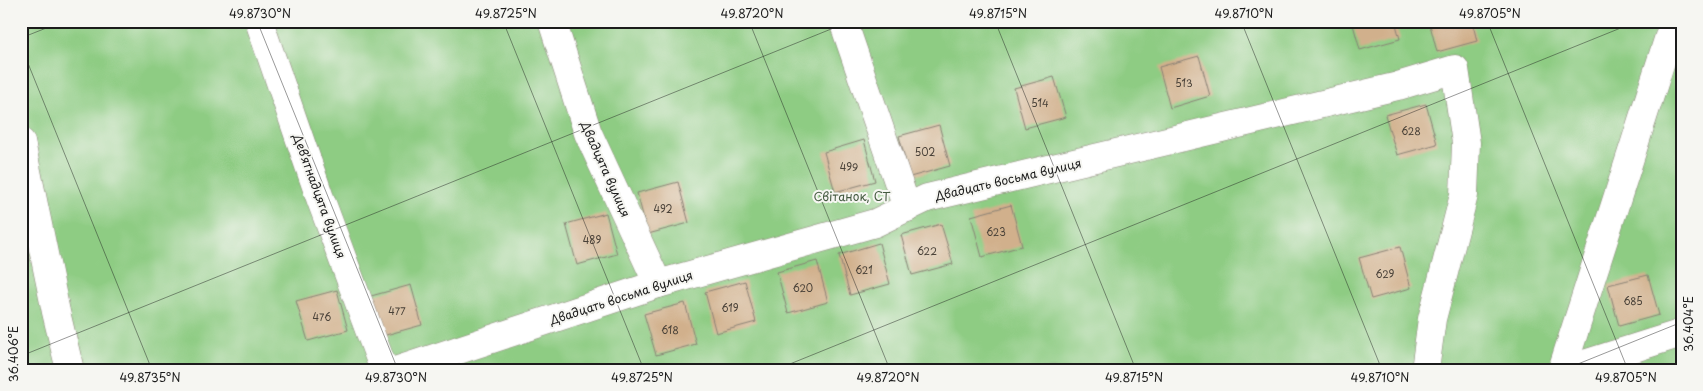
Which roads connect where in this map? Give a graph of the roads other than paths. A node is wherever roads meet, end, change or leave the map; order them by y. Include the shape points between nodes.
1 (259, 21) edge
2 (552, 21) edge
3 (843, 21) edge
4 (1677, 27) edge
5 (21, 142) edge
6 (907, 208) junction
7 (658, 284) junction
8 (1682, 333) edge
9 (70, 370) edge
10 (384, 370) edge
11 (398, 370) edge
12 (1425, 370) edge
13 (1564, 370) edge

1 - 10 street, Дев’ятнадцята вулиця
2 - 7 street, Двадцята вулиця via 588,133
3 - 6 street
4 - 13 street
5 - 9 street
6 - 7 street, Двадцать восьма вулиця via 875,223
6 - 12 street, Двадцать восьма вулиця via 927,198 1388,88 1455,69 1466,143 1464,195 1432,319
7 - 11 street, Двадцать восьма вулиця
8 - 13 street

